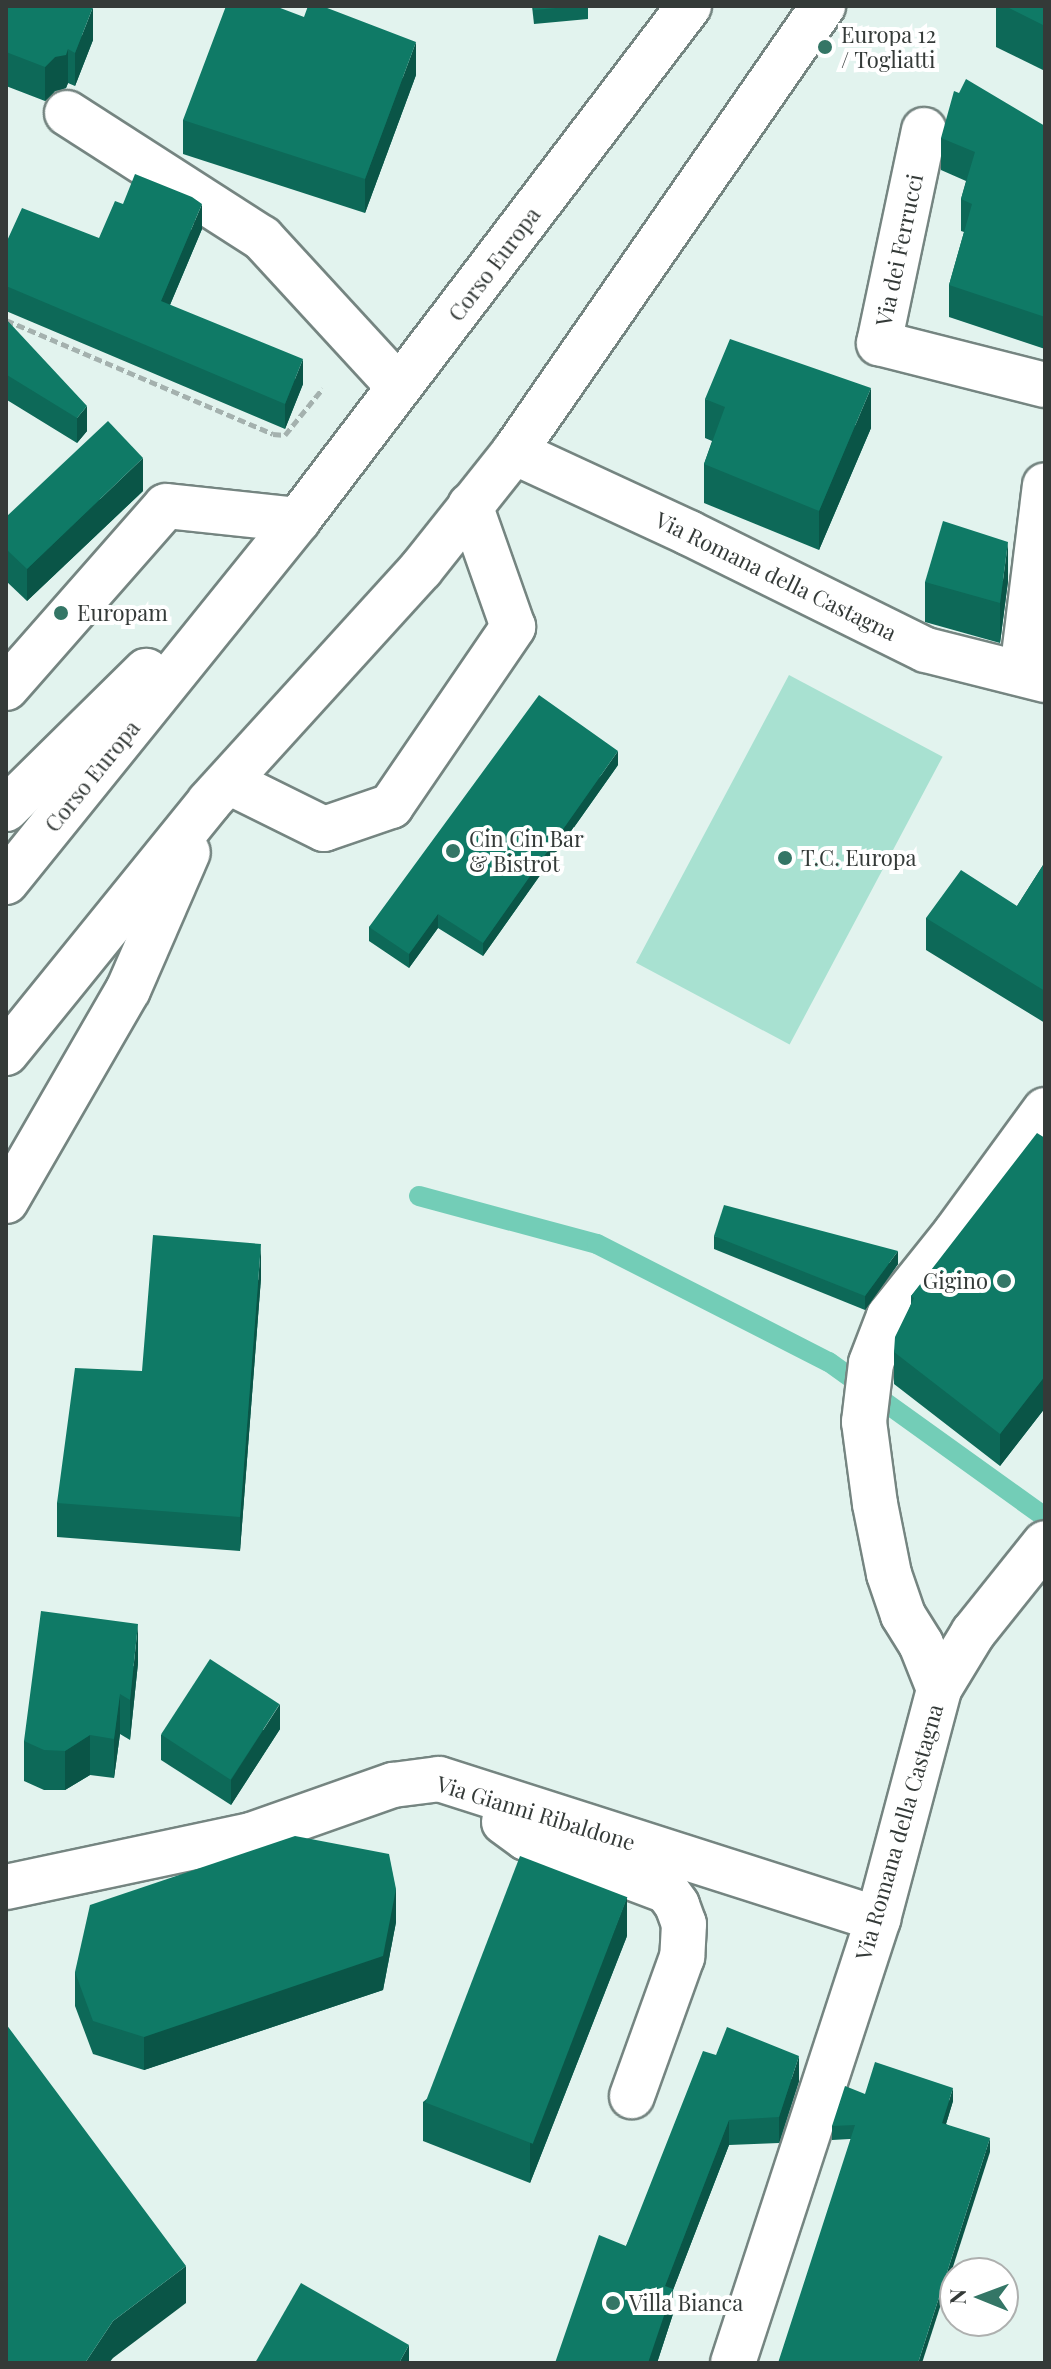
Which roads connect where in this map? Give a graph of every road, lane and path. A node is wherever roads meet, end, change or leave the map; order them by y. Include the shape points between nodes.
1 (689, 6) edge
2 (823, 6) edge
3 (67, 113) dead end
4 (924, 130) dead end
5 (6, 320) edge
6 (1045, 385) edge
7 (324, 386) dead end
8 (398, 386) junction
9 (514, 452) junction
10 (1045, 485) edge
11 (470, 505) junction
12 (298, 520) junction
13 (1034, 676) edge
14 (6, 688) edge
15 (219, 792) junction
16 (7, 806) edge
17 (6, 882) edge
18 (6, 1053) edge
19 (1041, 1122) edge
20 (6, 1201) edge
21 (1042, 1546) edge
22 (939, 1689) junction
23 (518, 1806) junction
24 (6, 1887) edge
25 (878, 1919) junction
26 (632, 2096) dead end
27 (733, 2363) edge

1 - 8 street, Corso Europa
2 - 9 street
3 - 8 street via 262,238
4 - 6 street, Via dei Ferrucci via 879,343
5 - 7 path via 273,434 285,435
8 - 12 street, Corso Europa
9 - 11 street
9 - 13 street, Via Romana della Castagna via 926,650
10 - 13 street
11 - 15 street via 421,569
11 - 15 street via 513,627 391,806 324,829
12 - 14 street via 166,506
12 - 16 street
12 - 17 street, Corso Europa
15 - 18 street
15 - 20 street via 128,990
19 - 22 street, Via Romana della Castagna via 889,1316 871,1363 864,1422 889,1574
21 - 22 street via 973,1633
22 - 25 street, Via Romana della Castagna
23 - 24 street, Via Gianni Ribaldone via 439,1779 393,1785 251,1835
23 - 25 street, Via Gianni Ribaldone
23 - 26 street via 501,1820 509,1828 667,1891 677,1905 684,1924 682,1957
25 - 27 street, Via Romana della Castagna

